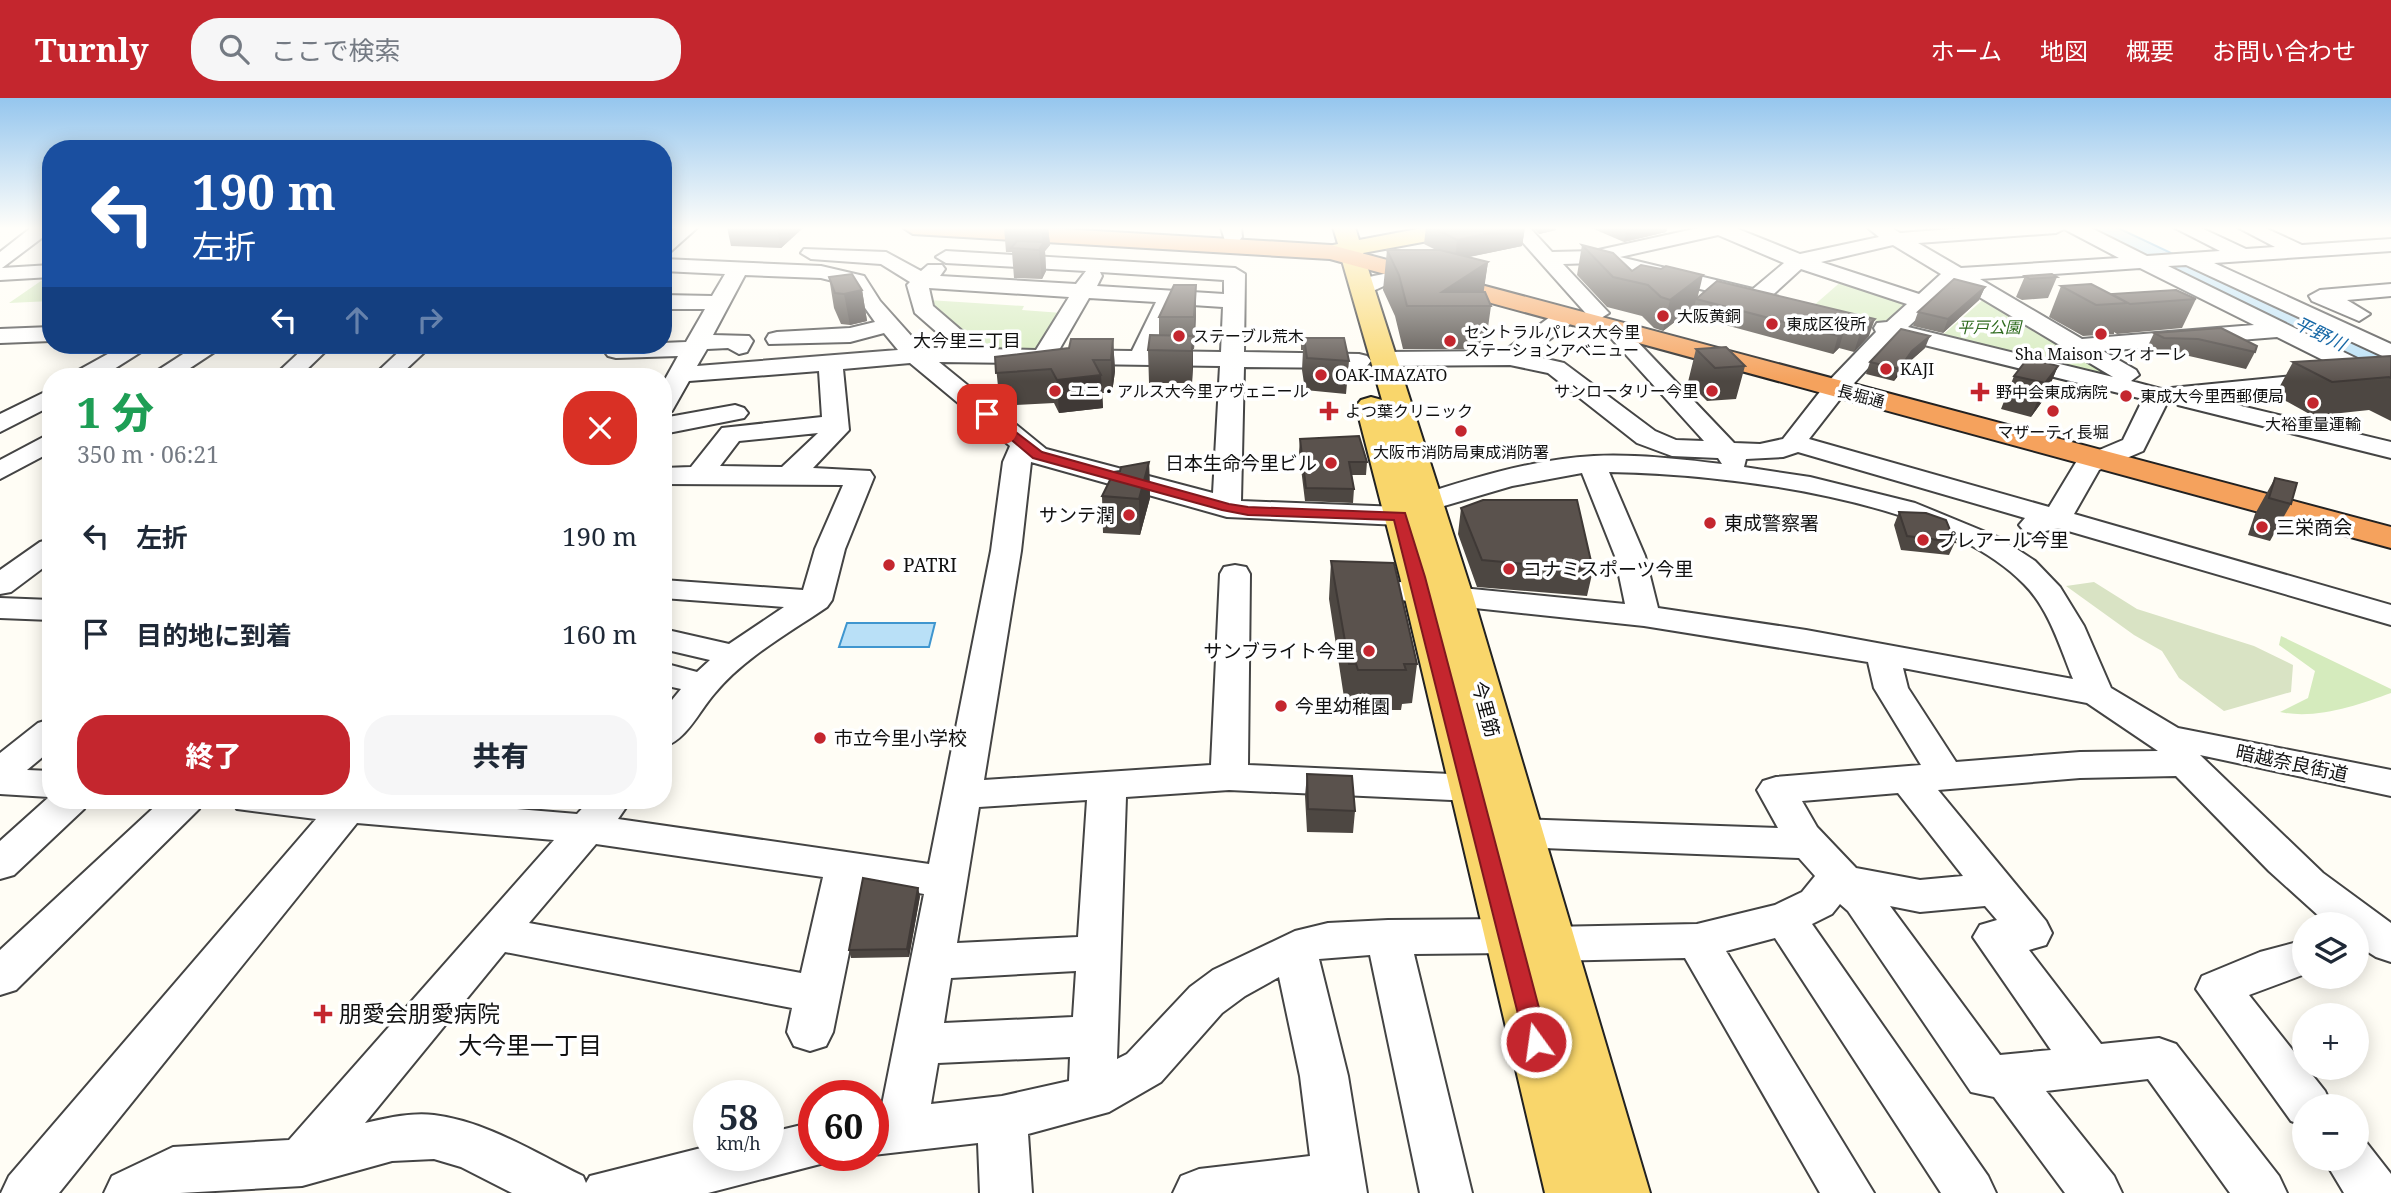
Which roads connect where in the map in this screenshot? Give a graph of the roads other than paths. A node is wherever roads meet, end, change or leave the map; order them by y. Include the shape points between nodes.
1 (733, 278) edge
2 (848, 278) edge
3 (918, 278) edge
4 (926, 278) edge
5 (1090, 278) edge
6 (1236, 278) edge
7 (1349, 278) edge
8 (1425, 278) edge
9 (1456, 278) edge
10 (1566, 278) edge
11 (1680, 278) edge
12 (1779, 278) edge
13 (1850, 278) edge
14 (1949, 278) edge
15 (1959, 278) edge
16 (2184, 278) edge
17 (2220, 278) edge
18 (2369, 278) edge
19 (923, 281) junction
20 (2391, 289) edge
21 (1082, 291) junction
22 (2207, 293) junction
23 (1169, 297) junction
24 (1757, 297) junction
25 (2167, 297) edge
26 (1236, 301) junction
27 (672, 302) edge
28 (1922, 302) junction
29 (719, 303) junction
30 (1784, 303) edge
31 (2058, 306) dead end
32 (2017, 310) junction
33 (1598, 313) junction
34 (1566, 316) junction
35 (1865, 323) edge
36 (2379, 323) dead end
37 (890, 325) junction
38 (1892, 329) junction
39 (1625, 332) junction
40 (42, 334) edge
41 (0, 336) edge
42 (778, 339) dead end
43 (2281, 339) junction
44 (697, 346) junction
45 (2077, 346) junction
46 (738, 347) dead end
47 (672, 348) edge
48 (124, 354) edge
49 (198, 354) edge
50 (310, 354) edge
51 (410, 354) edge
52 (915, 355) junction
53 (978, 357) junction
54 (1043, 358) junction
55 (1140, 358) junction
56 (1510, 358) junction
57 (1231, 360) junction
58 (1371, 360) junction
59 (830, 363) junction
60 (100, 368) edge
61 (174, 368) edge
62 (295, 368) edge
63 (394, 368) edge
64 (2385, 373) edge
65 (683, 374) junction
66 (1840, 385) junction
67 (672, 392) edge
68 (2162, 395) junction
69 (42, 397) edge
70 (0, 401) edge
71 (42, 401) edge
72 (735, 413) dead end
73 (835, 423) junction
74 (0, 424) edge
75 (672, 424) edge
76 (1795, 443) junction
77 (1024, 444) junction
78 (42, 446) edge
79 (2391, 450) edge
80 (2107, 455) junction
81 (1734, 463) junction
82 (1592, 464) junction
83 (3, 467) edge
84 (42, 467) edge
85 (699, 475) junction
86 (790, 475) junction
87 (672, 476) edge
88 (1227, 508) junction
89 (1413, 509) junction
90 (2056, 520) junction
91 (2391, 524) edge
92 (1981, 538) junction
93 (2391, 538) edge
94 (42, 555) edge
95 (1235, 574) dead end
96 (0, 585) edge
97 (672, 590) edge
98 (1426, 594) junction
99 (816, 600) junction
100 (0, 608) edge
101 (42, 610) edge
102 (1644, 615) junction
103 (2391, 615) edge
104 (672, 641) edge
105 (1883, 654) junction
106 (735, 655) junction
107 (672, 676) edge
108 (704, 684) junction
109 (2097, 694) junction
110 (672, 724) edge
111 (42, 738) edge
112 (2183, 748) junction
113 (0, 772) edge
114 (1229, 777) junction
115 (1927, 777) junction
116 (0, 781) edge
117 (42, 783) edge
118 (2391, 783) edge
119 (1107, 785) junction
120 (1473, 788) junction
121 (963, 795) junction
122 (61, 809) edge
123 (176, 809) edge
124 (347, 809) edge
125 (463, 809) edge
126 (508, 811) edge
127 (600, 814) edge
128 (1519, 833) junction
129 (0, 864) edge
130 (846, 865) junction
131 (1829, 867) junction
132 (947, 883) junction
133 (1996, 889) junction
134 (1785, 919) junction
135 (495, 933) junction
136 (2374, 935) edge
137 (1388, 937) junction
138 (1529, 940) junction
139 (1697, 941) junction
140 (1295, 948) junction
141 (1098, 953) junction
142 (2292, 960) edge
143 (934, 962) junction
144 (0, 977) edge
145 (1094, 1036) junction
146 (919, 1044) junction
147 (2090, 1066) junction
148 (2005, 1075) junction
149 (2299, 1094) edge
150 (1093, 1097) junction
151 (1002, 1118) junction
152 (889, 1128) edge
153 (889, 1131) edge
154 (798, 1150) edge
155 (2358, 1171) edge
156 (276, 1174) edge
157 (1339, 1184) edge
158 (675, 1185) edge
159 (27, 1193) edge
160 (130, 1193) edge
161 (565, 1193) edge
162 (608, 1193) edge
163 (1006, 1193) edge
164 (1199, 1193) edge
165 (1446, 1193) edge
166 (1575, 1193) edge
167 (1620, 1193) edge
168 (1848, 1193) edge
169 (1970, 1193) edge
170 (2096, 1193) edge
171 (2261, 1193) edge
172 (2374, 1193) edge

1 - 29 street
2 - 37 street via 857,280
3 - 19 street
4 - 19 street
5 - 21 street
6 - 26 street
7 - 58 main road, 今里筋
8 - 34 highway, 長堀通
9 - 33 highway, 長堀通
10 - 33 street
11 - 24 street
12 - 24 street
13 - 28 street
14 - 28 street
15 - 32 street
16 - 22 street
17 - 64 street
18 - 20 street
19 - 21 street
19 - 53 street via 918,285 923,308
20 - 36 street via 2320,296
21 - 23 street
21 - 54 street
22 - 25 street
22 - 43 street
23 - 26 street
23 - 55 street
24 - 30 street
26 - 57 street
27 - 29 street
28 - 38 street
29 - 44 street
31 - 32 street
32 - 45 street
33 - 66 highway, 長堀通
34 - 39 highway, 長堀通
34 - 56 street
35 - 38 street
37 - 42 street via 850,335
37 - 52 street
38 - 66 street
38 - 68 street
39 - 66 highway, 長堀通
39 - 81 street via 1620,336
40 - 41 street
43 - 45 street
43 - 64 street via 2312,345
44 - 46 street via 741,341
44 - 47 street
44 - 65 street
45 - 68 street
48 - 60 street
49 - 61 street
50 - 62 street
51 - 63 street
52 - 53 street
52 - 59 street
52 - 77 street
53 - 54 street
54 - 55 street
55 - 57 street
56 - 58 street
56 - 81 street via 1556,368 1658,444
57 - 58 street
57 - 88 street
58 - 89 main road, 今里筋
59 - 65 street
59 - 73 street
64 - 68 street
65 - 67 street
66 - 76 street
66 - 80 highway, 長堀通
68 - 79 street
68 - 80 street via 2155,399 2134,445
69 - 70 street
71 - 74 street
72 - 75 street
73 - 85 street via 731,434
73 - 86 street via 836,430
76 - 81 street
76 - 90 street
77 - 88 street via 1049,459
77 - 121 street via 1017,462
78 - 83 street
80 - 90 street via 2088,465
80 - 91 highway, 長堀通
80 - 93 highway, 長堀通
81 - 82 street
81 - 92 street via 1875,499
82 - 89 street
82 - 102 street via 1621,532
83 - 84 street
85 - 86 street
85 - 87 street
86 - 99 street via 860,477 830,549
88 - 89 street
89 - 98 main road, 今里筋
90 - 92 street
90 - 103 street
92 - 109 street via 2025,568 2051,594
94 - 96 street
95 - 114 street
97 - 99 street
98 - 102 street
98 - 120 main road, 今里筋
98 - 128 main road, 今里筋
99 - 106 street
100 - 101 street
102 - 105 street
104 - 106 street
105 - 109 street
105 - 115 street via 1891,688
106 - 108 street
107 - 108 street
108 - 110 street
109 - 112 street
111 - 113 street
112 - 115 street via 2080,765
112 - 118 street, 暗越奈良街道
112 - 136 street via 2302,879
114 - 119 street
114 - 120 street
115 - 131 street via 1776,790
115 - 133 street
116 - 117 street
119 - 121 street
119 - 141 street
120 - 138 main road, 今里筋
121 - 132 street
122 - 129 street
123 - 144 street
124 - 159 street
125 - 126 street
126 - 127 street
127 - 130 street
127 - 135 street
128 - 131 street
128 - 138 main road, 今里筋
130 - 132 street
130 - 135 street via 814,1013
131 - 133 street via 1920,896
131 - 134 street via 1817,903
131 - 148 street via 1863,900 1987,1077
132 - 143 street
133 - 147 street via 2031,933 1995,937
134 - 139 street
134 - 169 street
135 - 156 street
137 - 138 street
137 - 140 street via 1328,940
137 - 165 street
138 - 139 street
138 - 166 main road, 今里筋
138 - 167 main road, 今里筋
139 - 168 street
140 - 150 street via 1229,983 1206,1000 1144,1068
140 - 157 street via 1324,1076
141 - 143 street
141 - 145 street
142 - 149 street via 2218,989
143 - 146 street
145 - 146 street
145 - 150 street
146 - 152 street
147 - 148 street
147 - 171 street via 2159,1058
148 - 170 street
150 - 151 street
151 - 153 street
151 - 163 street
154 - 158 street
155 - 172 street
156 - 160 street via 198,1166 173,1170
156 - 161 street via 392,1139 434,1137 472,1148
157 - 164 street
158 - 162 street

